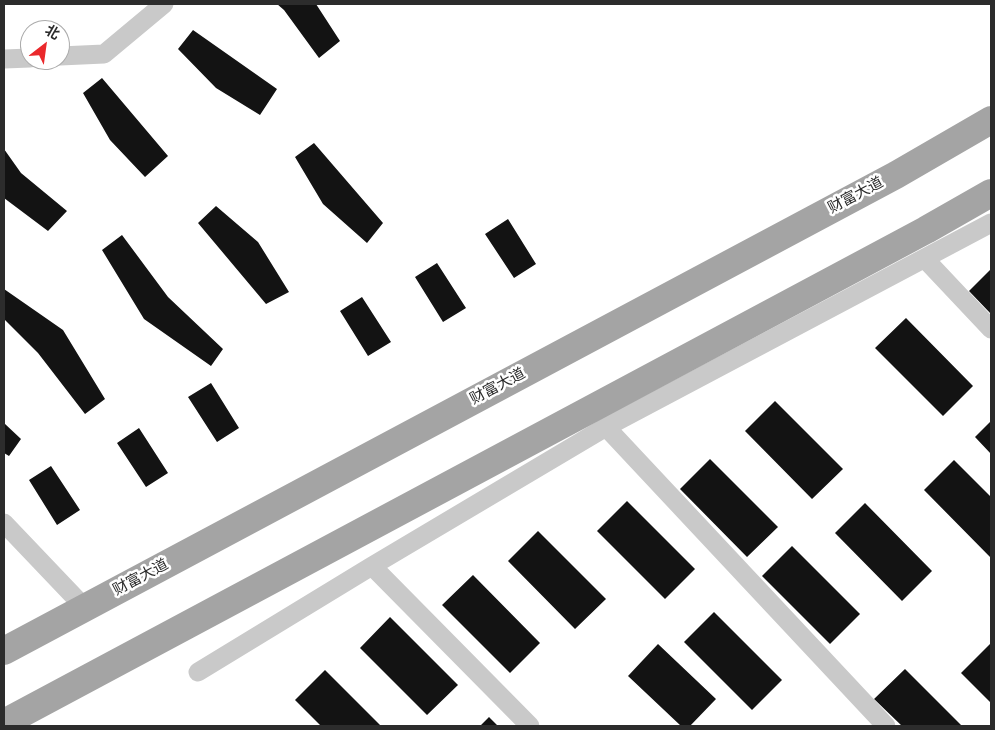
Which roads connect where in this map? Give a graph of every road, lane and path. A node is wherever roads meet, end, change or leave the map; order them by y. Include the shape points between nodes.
1 (164, 4) edge
2 (70, 56) edge
3 (20, 58) edge
4 (4, 59) edge
5 (991, 120) edge
6 (991, 193) edge
7 (991, 223) edge
8 (925, 258) junction
9 (991, 329) edge
10 (606, 427) junction
11 (4, 523) edge
12 (372, 566) junction
13 (85, 608) junction
14 (4, 651) edge
15 (198, 672) dead end
16 (4, 723) edge
17 (530, 726) edge
18 (886, 726) edge

1 - 2 street via 104,54
3 - 4 street
5 - 13 main road, 财富大道 via 887,180
6 - 16 main road
7 - 8 street
8 - 9 street
8 - 10 street
10 - 12 street
10 - 18 street
11 - 13 street
12 - 15 street
12 - 17 street
13 - 14 main road, 财富大道

